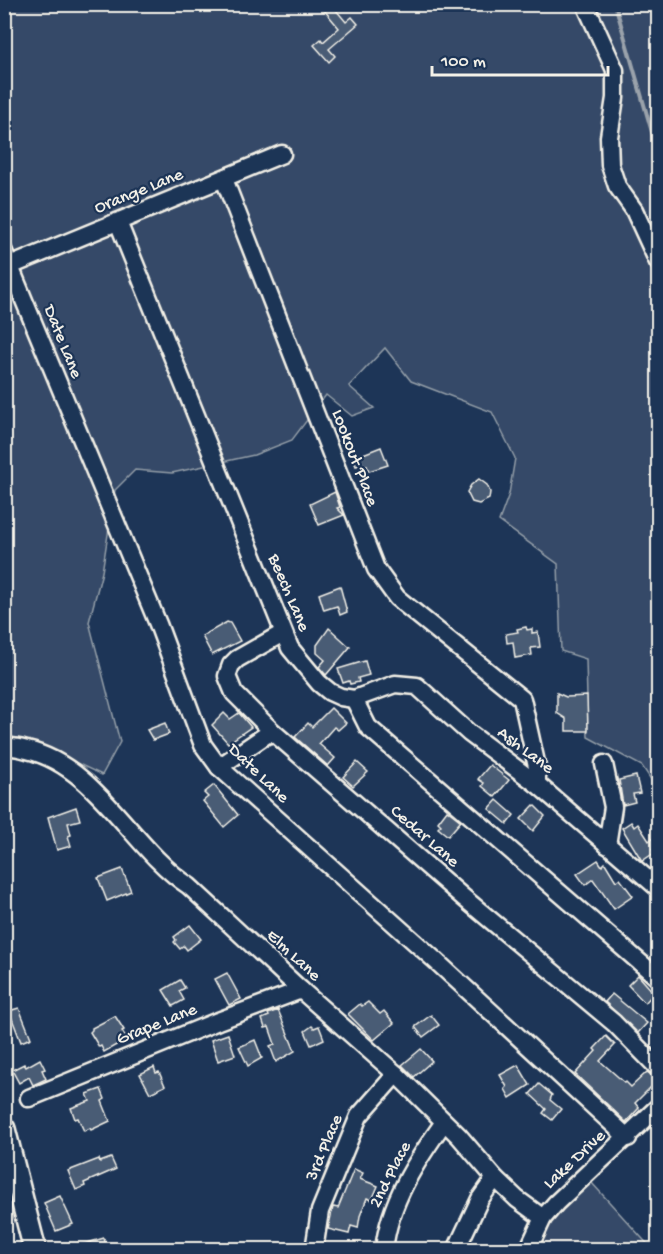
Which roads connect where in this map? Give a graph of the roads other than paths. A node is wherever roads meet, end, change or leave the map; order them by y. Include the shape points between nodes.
1 (585, 4) edge
2 (282, 154) dead end
3 (224, 179) junction
4 (118, 222) junction
5 (7, 259) edge
6 (658, 262) edge
7 (283, 633) junction
8 (354, 699) junction
9 (272, 731) junction
10 (4, 747) edge
11 (604, 764) dead end
12 (219, 767) junction
13 (537, 784) junction
14 (607, 845) junction
15 (658, 888) edge
16 (658, 978) edge
17 (302, 990) junction
18 (658, 1068) edge
19 (396, 1074) junction
20 (29, 1098) dead end
21 (658, 1107) edge
22 (444, 1122) junction
23 (4, 1129) edge
24 (628, 1138) junction
25 (495, 1178) junction
26 (543, 1218) junction
27 (35, 1250) edge
28 (314, 1250) edge
29 (384, 1250) edge
30 (456, 1250) edge
31 (528, 1250) edge

1 - 6 street via 615,70 610,165 617,186 634,210
2 - 3 street, Orange Lane
3 - 4 street, Orange Lane
3 - 13 street, Lookout Place via 376,569 397,598 522,699
4 - 5 street, Orange Lane
4 - 7 street, Beech Lane
5 - 12 street, Date Lane via 158,624 203,745
7 - 8 street, Beech Lane via 290,648 320,683 335,695
7 - 9 street, Cedar Lane via 237,659 227,676 234,693
8 - 13 street, Ash Lane via 396,684 417,686 469,733
8 - 16 street via 368,727
9 - 12 street
9 - 18 street, Cedar Lane via 614,1023
10 - 17 street, Elm Lane via 45,754 70,769 174,876
11 - 14 street via 614,807
12 - 24 street, Date Lane
13 - 14 street, Ash Lane
14 - 15 street, Ash Lane
17 - 19 street, Elm Lane
17 - 20 street, Grape Lane
19 - 22 street, Elm Lane
19 - 28 street, 3rd Place via 359,1116 320,1211
21 - 24 street, Lake Drive
22 - 25 street, Elm Lane
22 - 29 street, 2nd Place via 421,1155 394,1207
23 - 27 main road
24 - 26 street, Lake Drive
25 - 26 street, Elm Lane
25 - 30 street via 480,1199
26 - 31 street, Lake Drive

